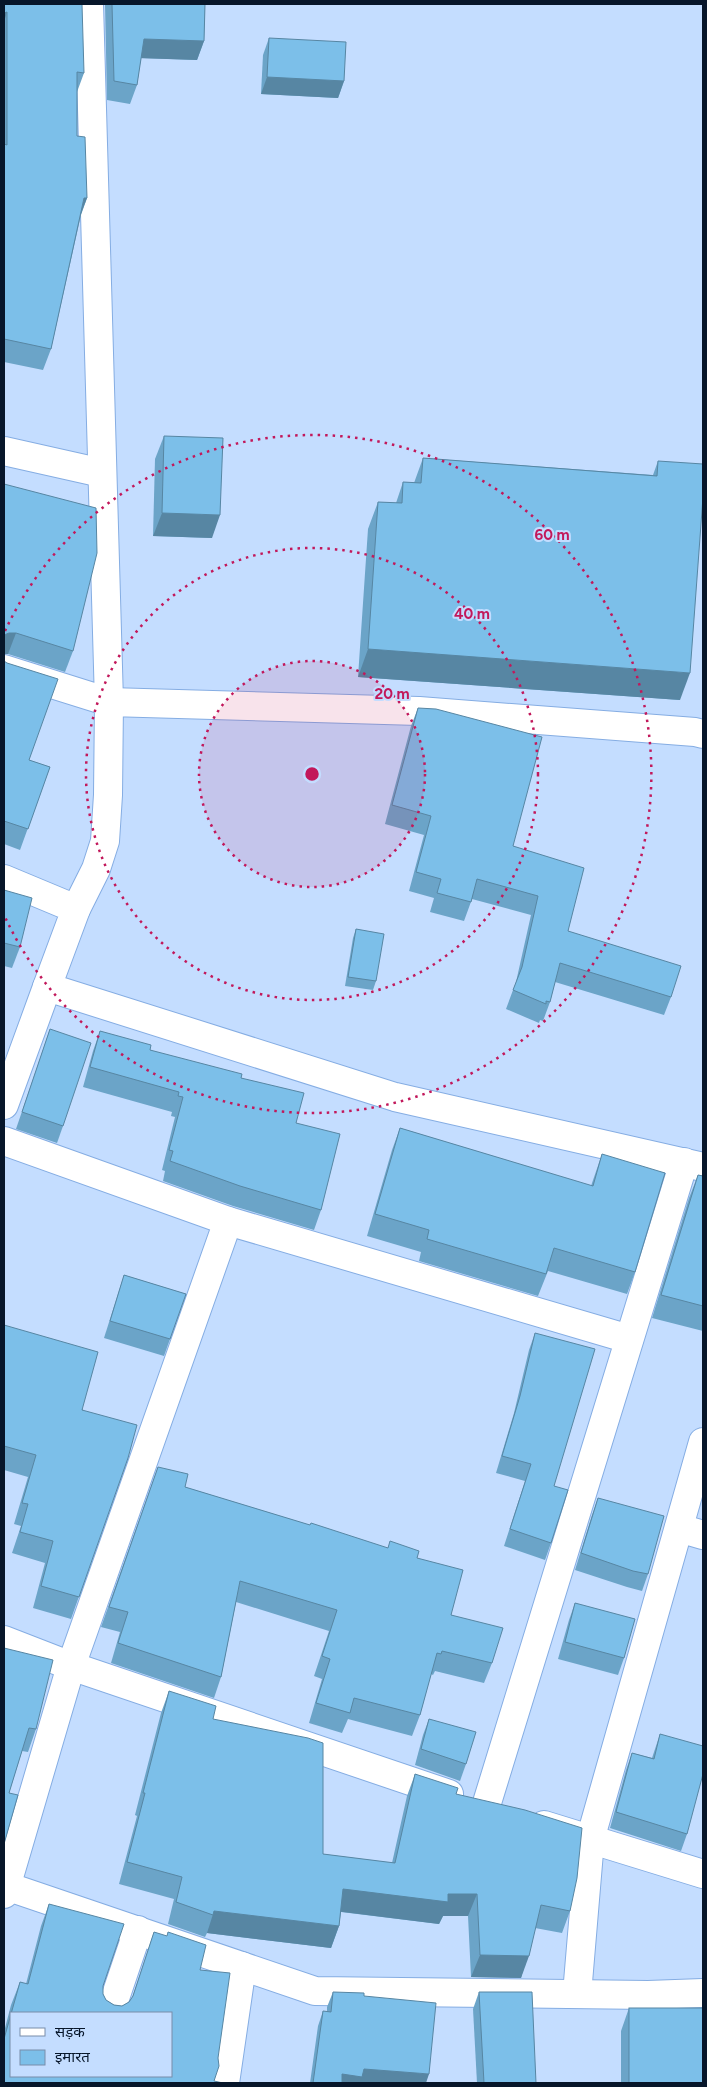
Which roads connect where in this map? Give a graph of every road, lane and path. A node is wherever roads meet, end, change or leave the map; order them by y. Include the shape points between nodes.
1 (89, 4) edge
2 (4, 451) edge
3 (102, 473) junction
4 (4, 669) edge
5 (109, 702) junction
6 (703, 734) edge
7 (4, 880) edge
8 (76, 909) junction
9 (47, 987) junction
10 (4, 1105) edge
11 (4, 1141) edge
12 (694, 1165) edge
13 (228, 1221) junction
14 (629, 1339) junction
15 (703, 1442) edge
16 (691, 1531) edge
17 (4, 1640) edge
18 (72, 1666) junction
19 (505, 1812) junction
20 (590, 1840) junction
21 (703, 1874) edge
22 (5, 1890) edge
23 (138, 1930) junction
24 (242, 1966) junction
25 (703, 1993) edge
26 (577, 1994) junction
27 (110, 2012) edge
28 (225, 2083) edge

1 - 3 street
2 - 3 street
3 - 5 street
4 - 5 street
5 - 6 street via 419,711
5 - 8 street via 106,841
7 - 8 street
8 - 9 street
9 - 10 street
9 - 12 street via 395,1097
11 - 13 street
12 - 14 street
13 - 14 street
13 - 18 street
14 - 19 street
15 - 16 street
16 - 20 street
17 - 18 street
18 - 19 street
18 - 22 street
19 - 20 street
20 - 21 street
20 - 26 street
22 - 23 street
23 - 24 street
23 - 27 street
24 - 26 street via 315,1991
24 - 28 street
25 - 26 street

